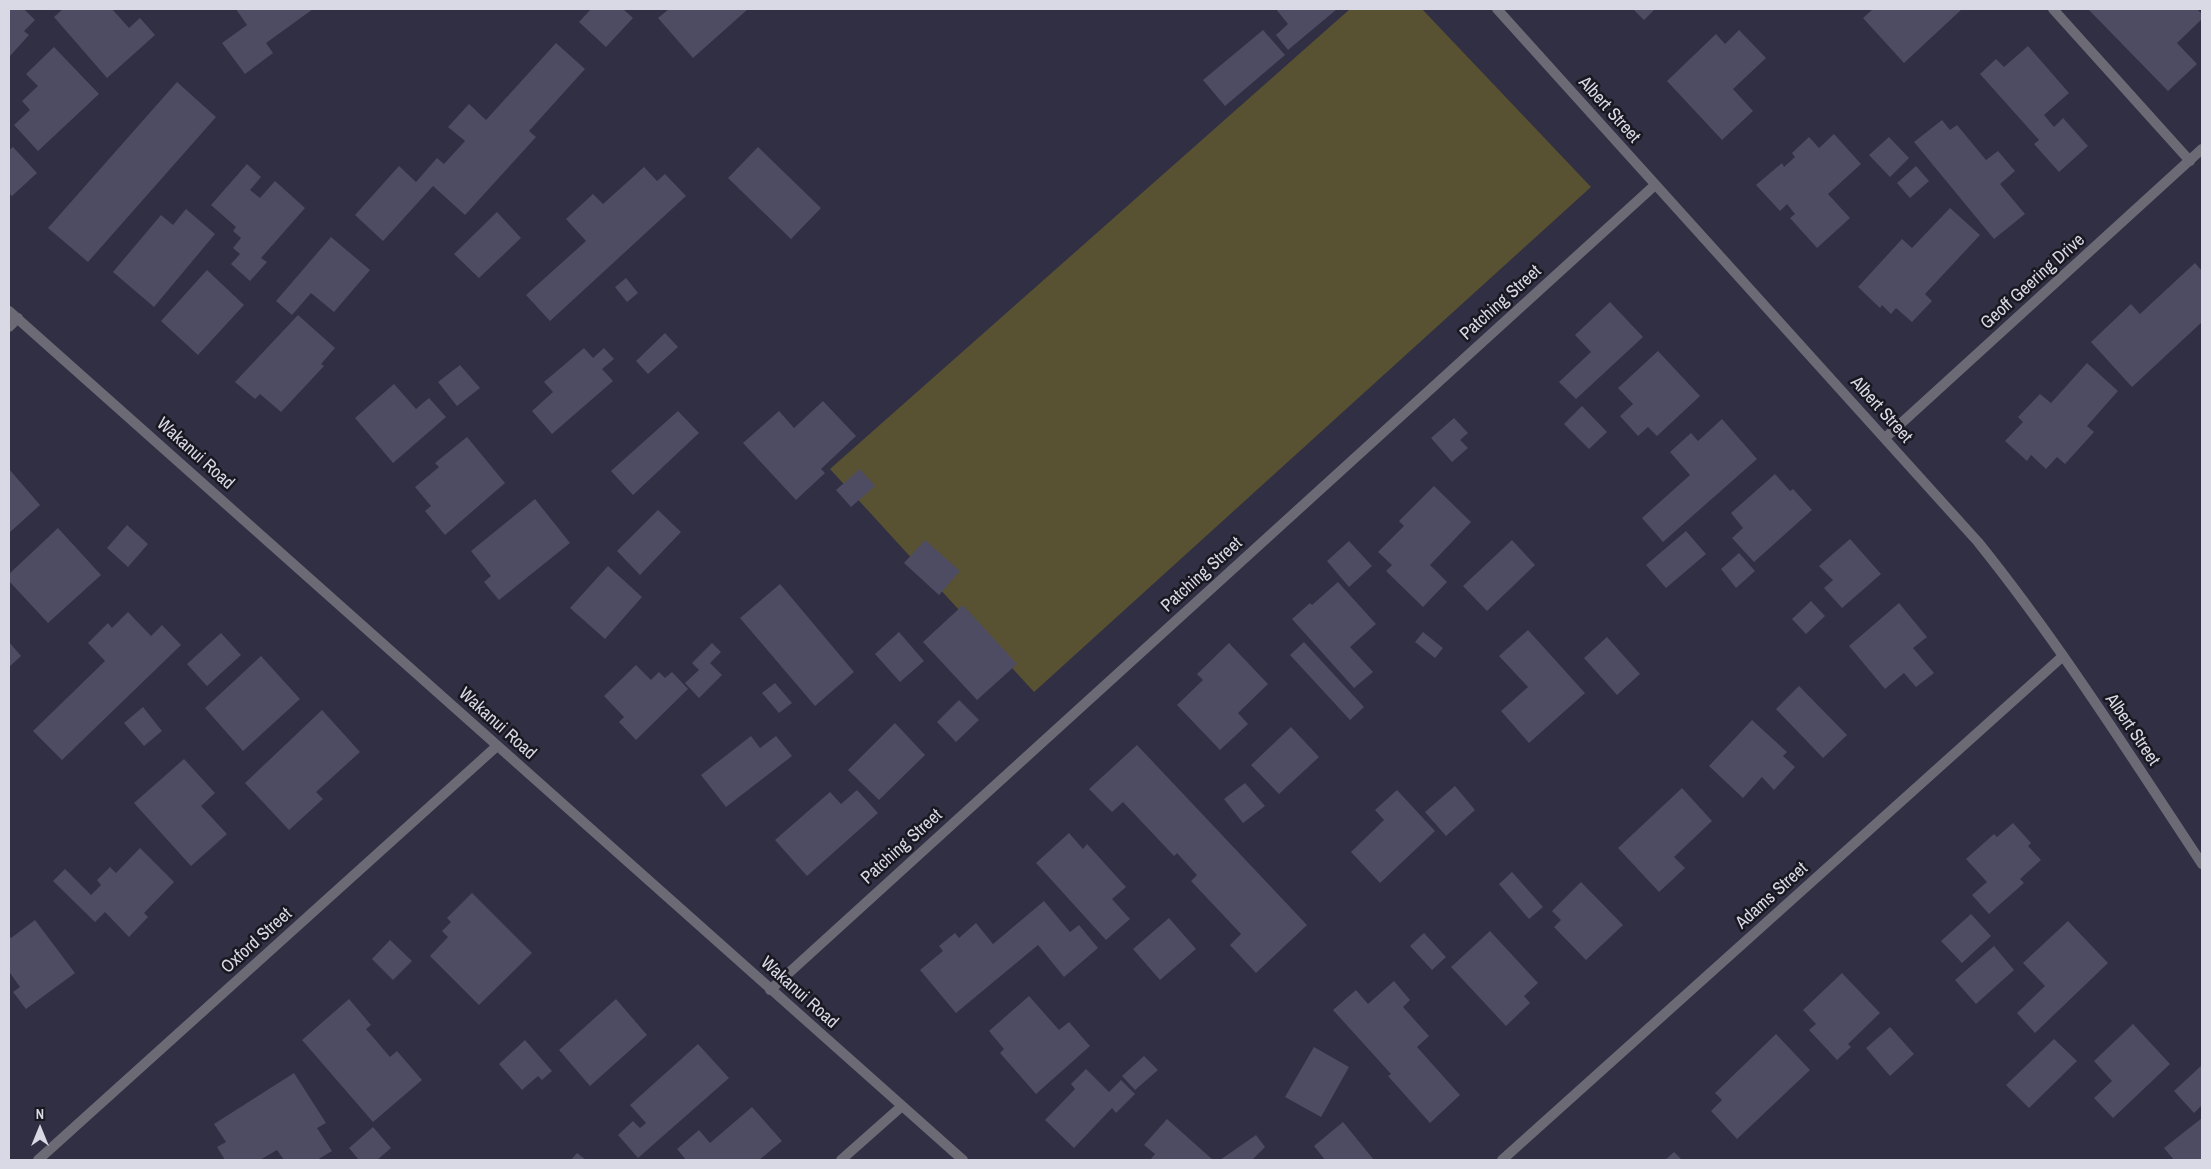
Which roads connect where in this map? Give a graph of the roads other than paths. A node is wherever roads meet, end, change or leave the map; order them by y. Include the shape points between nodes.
1 (1497, 9) edge
2 (2053, 9) edge
3 (2202, 150) edge
4 (2190, 161) junction
5 (1655, 185) junction
6 (9, 311) edge
7 (18, 318) junction
8 (9, 327) edge
9 (1885, 438) junction
10 (2063, 656) junction
11 (497, 746) junction
12 (2202, 864) edge
13 (770, 990) junction
14 (902, 1106) junction
15 (38, 1160) edge
16 (841, 1160) edge
17 (963, 1160) edge
18 (1502, 1160) edge

1 - 5 street, Albert Street
2 - 4 street
3 - 4 street, Geoff Geering Drive
4 - 9 street, Geoff Geering Drive
5 - 9 street, Albert Street
5 - 13 street, Patching Street
6 - 7 street, Wakanui Road
7 - 8 street
7 - 11 street, Wakanui Road
9 - 10 street, Albert Street via 1978,542
10 - 12 street, Albert Street
10 - 18 street, Adams Street
11 - 13 street, Wakanui Road
11 - 15 street, Oxford Street
13 - 14 street, Wakanui Road
14 - 16 street
14 - 17 street, Wakanui Road

